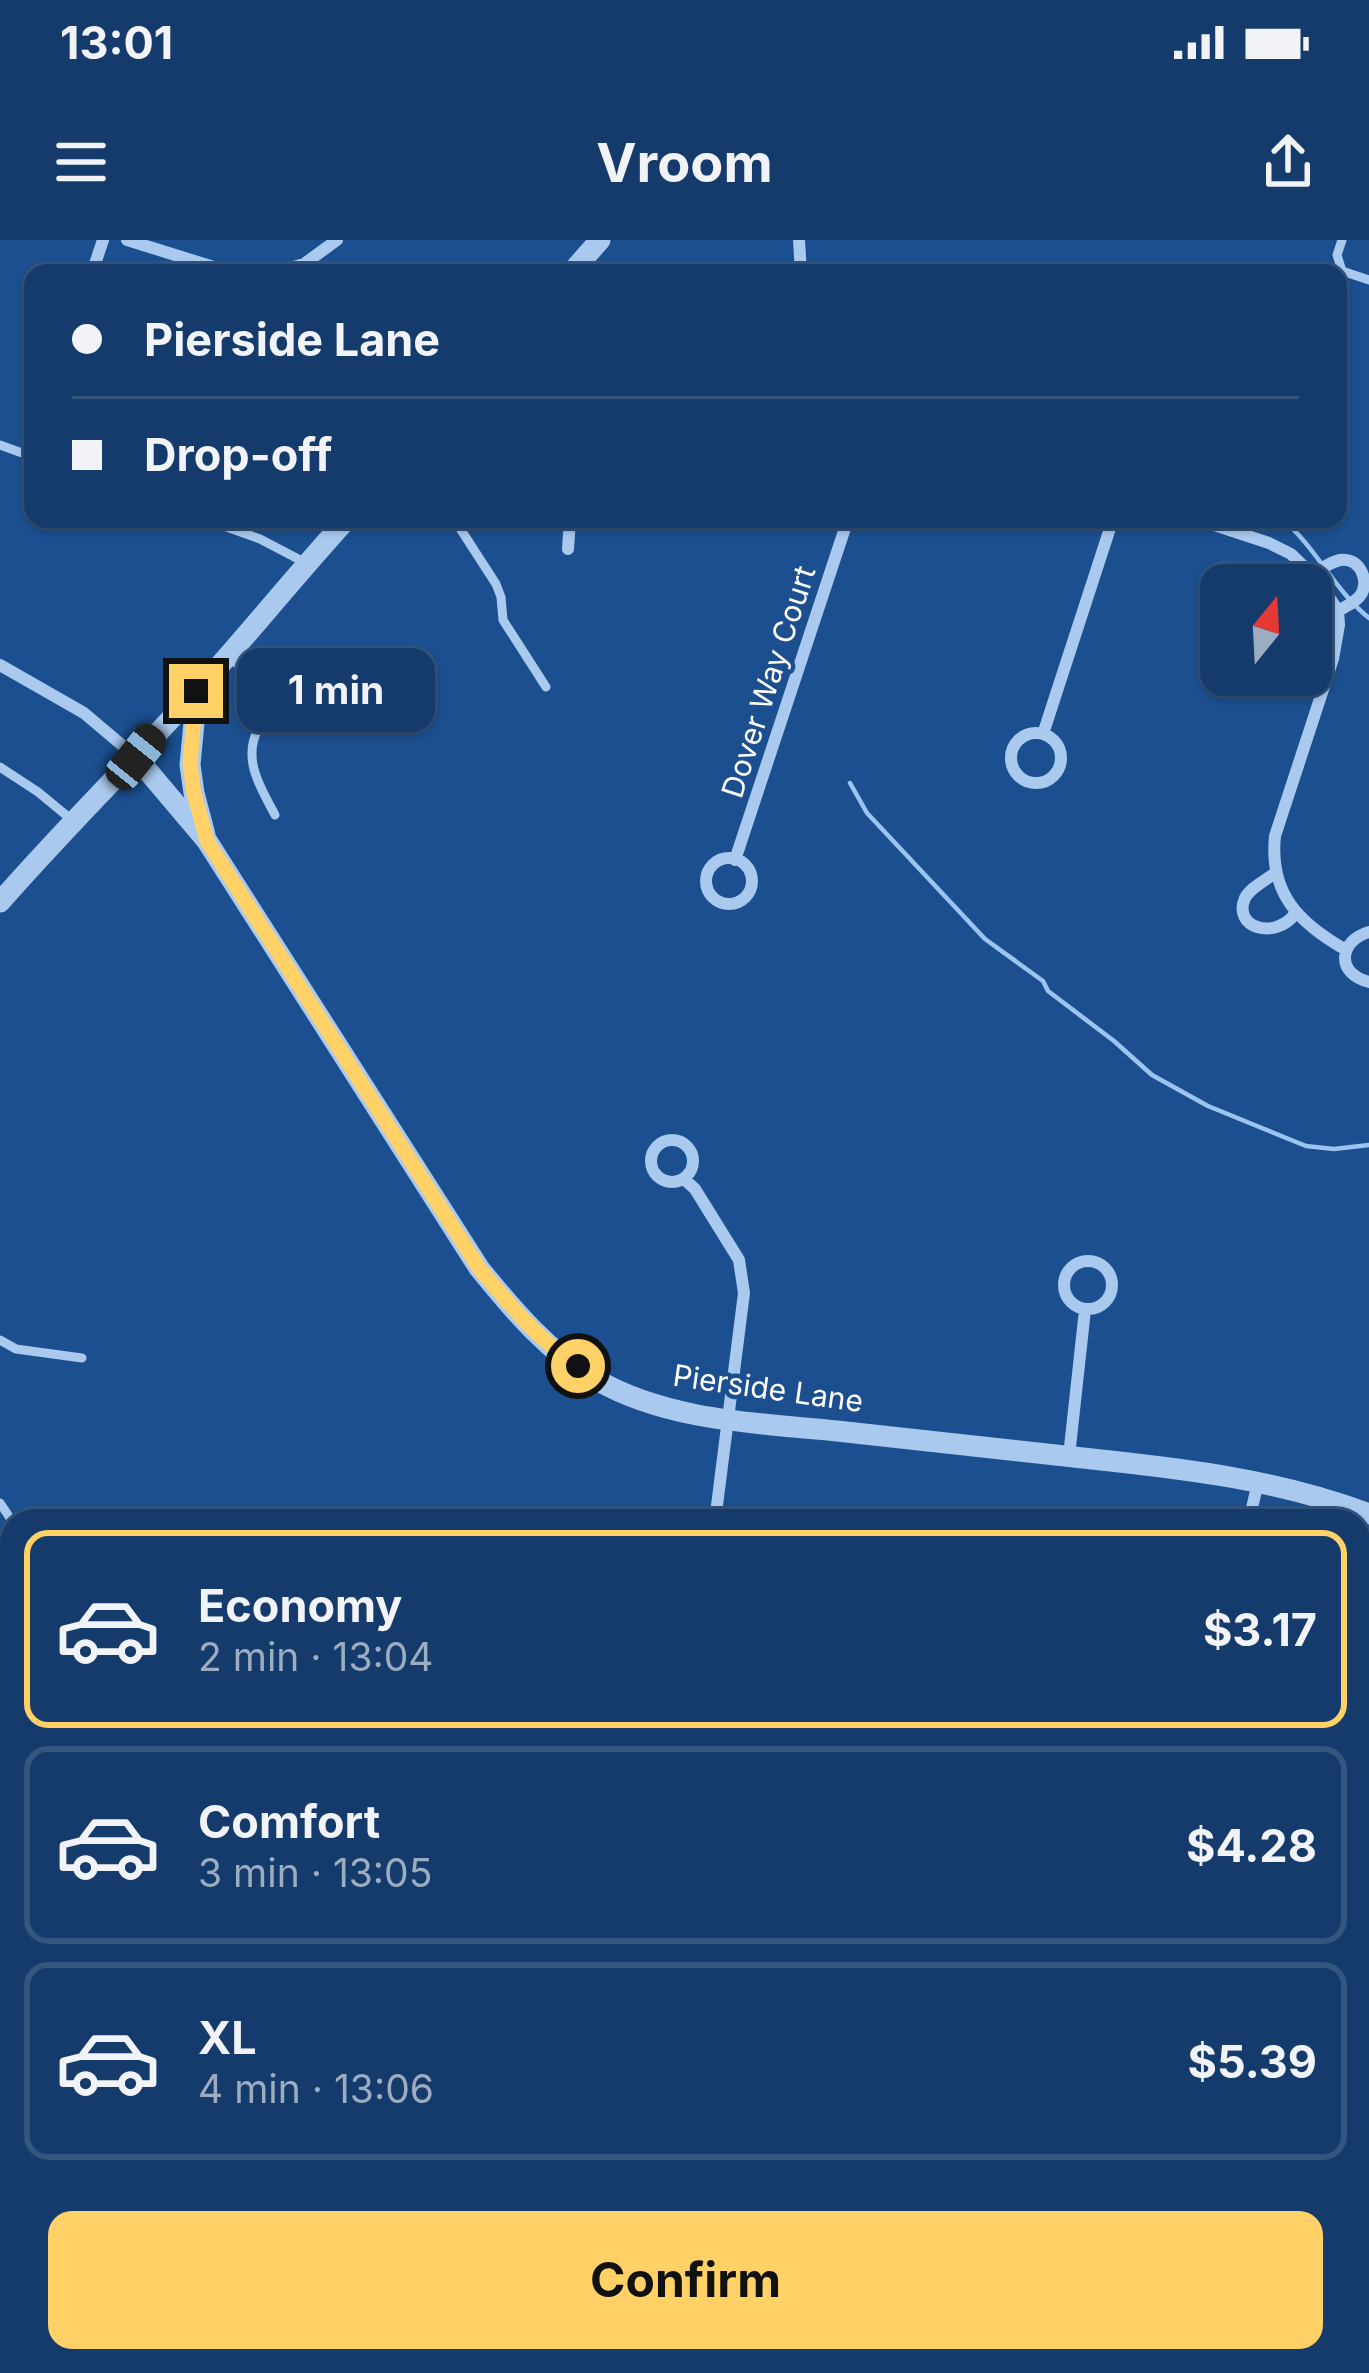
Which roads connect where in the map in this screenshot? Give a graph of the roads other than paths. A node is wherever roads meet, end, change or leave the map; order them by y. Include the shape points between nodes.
1 (127, 240) edge
2 (337, 240) edge
3 (600, 240) edge
4 (204, 264) edge
5 (304, 264) edge
6 (580, 264) edge
7 (229, 528) edge
8 (339, 528) edge
9 (460, 528) edge
10 (569, 528) edge
11 (845, 528) edge
12 (1110, 528) edge
13 (1223, 528) edge
14 (568, 549) dead end
15 (306, 563) junction
16 (1302, 564) edge
17 (1332, 564) edge
18 (1332, 602) edge
19 (1338, 611) junction
20 (227, 655) junction
21 (0, 665) edge
22 (546, 687) dead end
23 (196, 691) junction
24 (1042, 734) junction
25 (136, 757) junction
26 (0, 767) edge
27 (275, 815) dead end
28 (72, 820) junction
29 (207, 841) junction
30 (735, 860) dead end
31 (1275, 873) junction
32 (0, 902) edge
33 (1295, 914) junction
34 (1369, 932) edge
35 (1346, 950) junction
36 (1369, 982) edge
37 (684, 1179) dead end
38 (1085, 1310) junction
39 (0, 1340) edge
40 (82, 1358) dead end
41 (728, 1419) junction
42 (1069, 1456) junction
43 (1258, 1480) junction
44 (717, 1509) edge
45 (1252, 1509) edge
46 (1356, 1509) edge

1 - 4 street
2 - 5 street
3 - 6 street
7 - 15 lane
8 - 15 street
9 - 22 lane via 496,584 502,620
10 - 14 street
11 - 30 street, Dover Way Court
12 - 24 street
13 - 16 street
15 - 20 street
17 - 19 street via 1347,560 1366,579 1362,594
18 - 19 street
19 - 31 street via 1333,659 1276,836
20 - 23 street
20 - 27 lane via 273,703 251,763
21 - 25 street, Pierside Lane via 84,713
23 - 25 street
23 - 29 street via 190,765
24 - 24 street via 1024,735 1010,754 1018,776 1033,784 1060,766 1059,748
25 - 28 street
25 - 29 street, Pierside Lane
26 - 28 lane
28 - 32 street
29 - 41 street, Pierside Lane via 479,1268 518,1316 598,1381
31 - 33 street
31 - 33 street via 1246,895 1244,914 1272,930
33 - 35 street
34 - 35 street
35 - 36 street via 1352,975
37 - 41 street via 739,1260 744,1293
38 - 38 street via 1067,1296 1065,1279 1078,1264 1094,1262 1110,1274 1112,1290
38 - 42 street
39 - 40 lane
41 - 42 street, Pierside Lane
41 - 44 street
42 - 43 street, Pierside Lane
43 - 45 street
43 - 46 street, Pierside Lane

